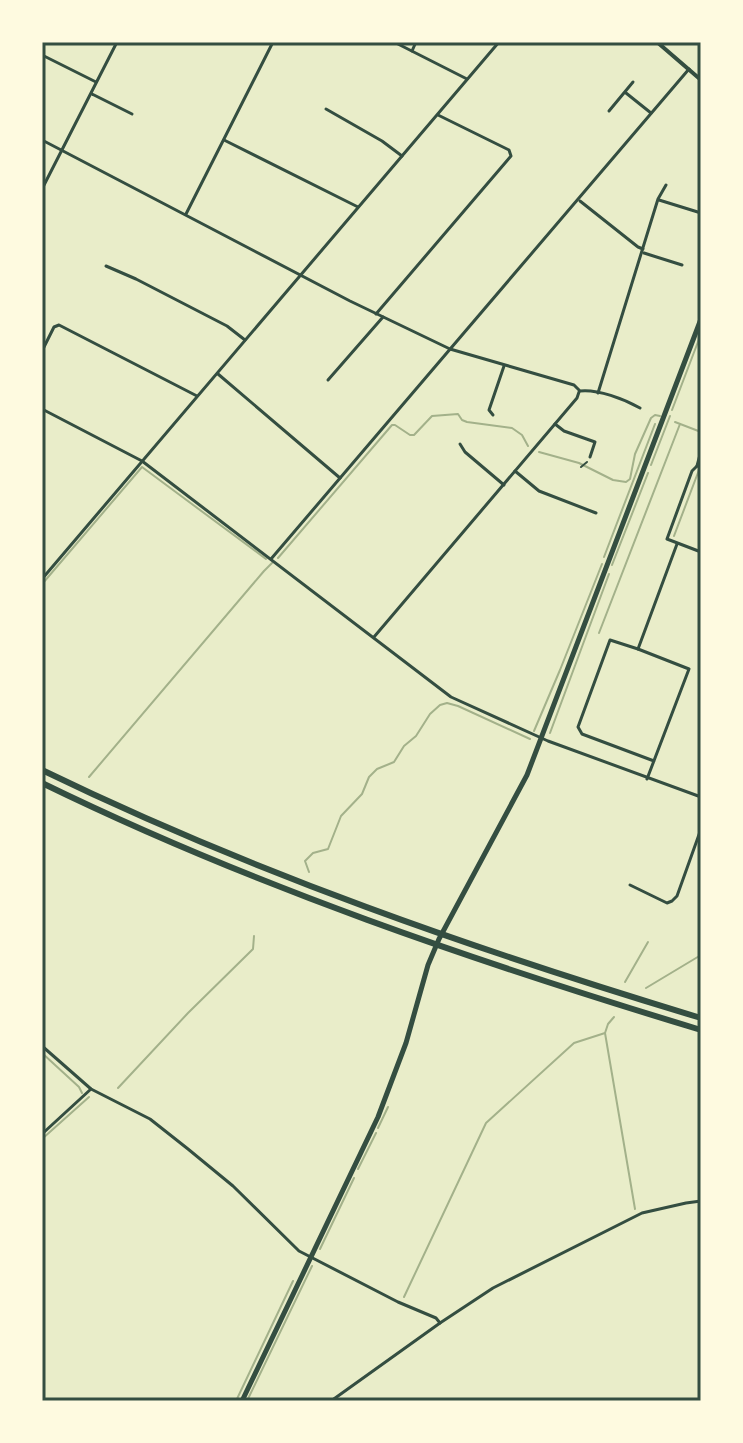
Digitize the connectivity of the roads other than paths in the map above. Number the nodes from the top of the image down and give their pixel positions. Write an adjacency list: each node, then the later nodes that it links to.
1 (117, 42): 12 (street)
2 (273, 42): 22 (street)
3 (394, 42): 7 (street)
4 (416, 42): 7 (street)
5 (499, 42): 10 (street)
6 (657, 42): 9 (street)
7 (412, 51): 10 (street)
8 (42, 55): 12 (street)
9 (689, 69): 11 (street); 18 (street)
10 (467, 79): 20 (street)
11 (701, 80)
12 (96, 82): 15 (street)
13 (633, 82): 14 (street)
14 (625, 92): 17 (street); 18 (street)
15 (91, 93): 19 (street); 23 (street)
16 (326, 109): 24 (street)
17 (609, 111)
18 (651, 113): 28 (street)
19 (132, 114)
20 (437, 114): 24 (street); 36 (street)
21 (42, 140): 23 (street)
22 (224, 140): 29 (street); 31 (street)
23 (62, 150): 26 (street); 31 (street)
24 (402, 156): 29 (street)
25 (666, 185): 27 (street)
26 (42, 189)
27 (658, 199): 30 (street); 32 (street)
28 (578, 200): 32 (street); 40 (street)
29 (358, 207): 35 (street)
30 (701, 213)
31 (186, 214): 35 (street)
32 (643, 250): 33 (street); 46 (street)
33 (682, 265)
34 (106, 266): 39 (street)
35 (302, 274): 36 (street); 39 (street)
36 (376, 314): 37 (street)
37 (383, 317): 40 (street); 44 (street)
38 (701, 319): 67 (main road)
39 (245, 340): 43 (street)
40 (450, 349): 42 (street); 58 (street)
41 (42, 351): 47 (street)
42 (504, 366): 45 (street); 50 (street)
43 (217, 373): 47 (street); 58 (street)
44 (328, 380)
45 (580, 391): 46 (street); 51 (street)
46 (598, 393): 48 (street)
47 (197, 396): 55 (street)
48 (640, 408)
49 (42, 409): 55 (street)
50 (493, 415)
51 (555, 424): 54 (street); 57 (street)
52 (460, 444): 59 (street)
53 (701, 451): 56 (street)
54 (590, 457)
55 (142, 461): 63 (street); 64 (street)
56 (699, 466): 61 (street)
57 (515, 471): 59 (street); 60 (street)
58 (340, 478): 63 (street)
59 (504, 485): 65 (street)
60 (596, 513)
61 (677, 543): 62 (street); 66 (street)
62 (701, 552)
63 (271, 559): 65 (street)
64 (42, 579)
65 (374, 637): 67 (street)
66 (638, 649): 68 (street); 68 (street)
67 (541, 739): 70 (street); 81 (main road)
68 (654, 761): 70 (street)
69 (42, 770): 75 (highway)
70 (647, 779): 72 (street)
71 (42, 783): 76 (highway)
72 (701, 797)
73 (701, 829): 74 (street)
74 (630, 885)
75 (701, 1018)
76 (701, 1030)
77 (42, 1046): 78 (street)
78 (91, 1089): 79 (street); 81 (street)
79 (42, 1134)
80 (701, 1201): 82 (street)
81 (311, 1257): 82 (street); 83 (main road)
82 (440, 1323): 84 (street)
83 (242, 1401)
84 (331, 1401)

